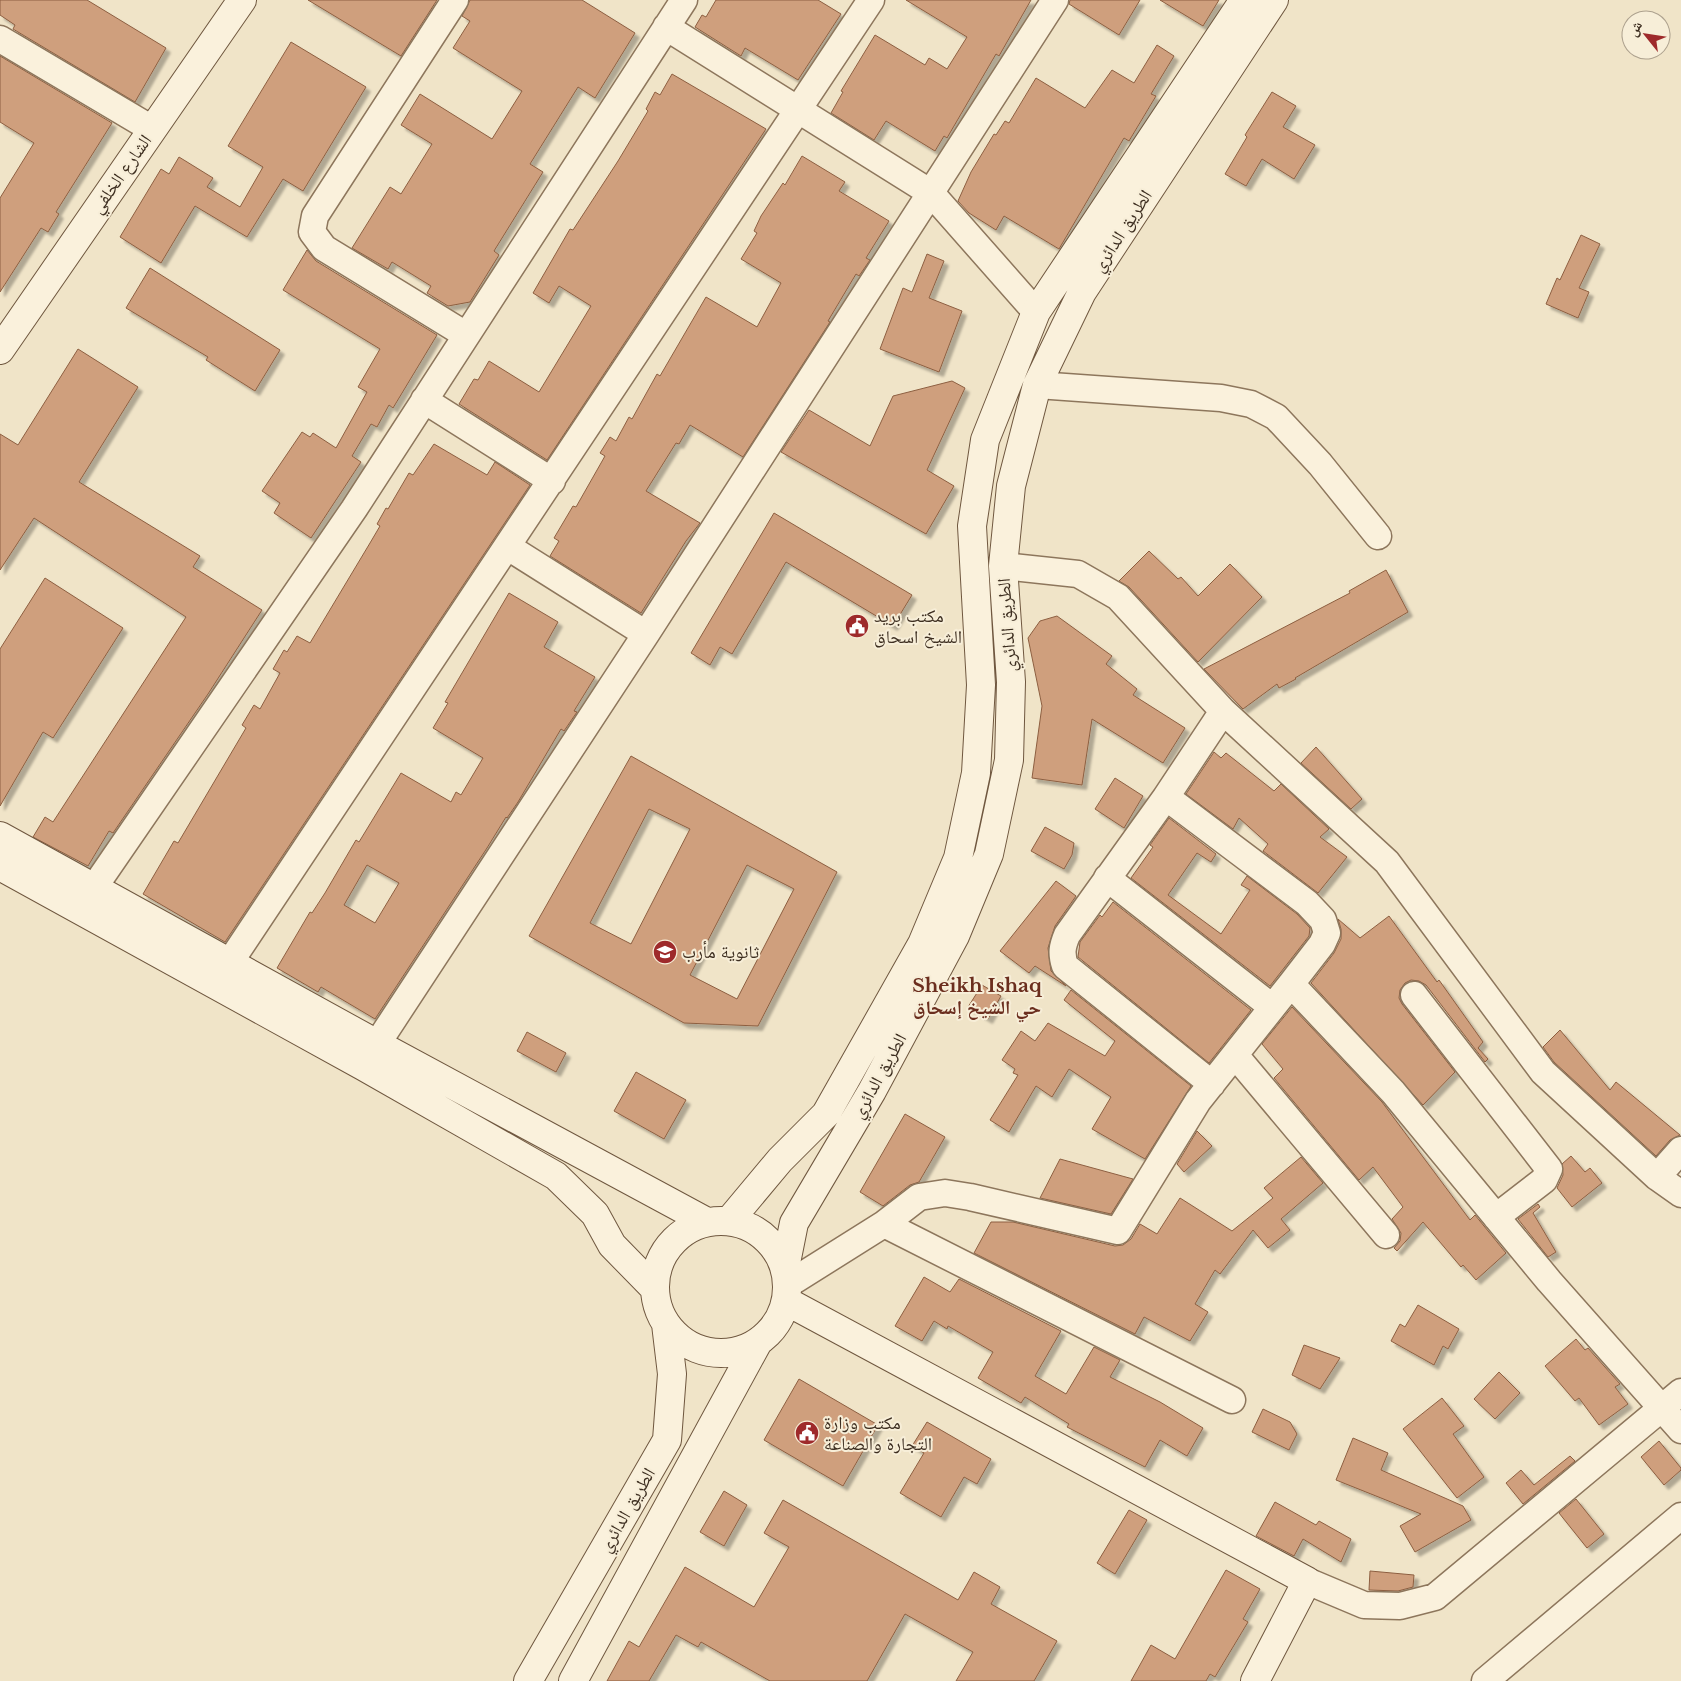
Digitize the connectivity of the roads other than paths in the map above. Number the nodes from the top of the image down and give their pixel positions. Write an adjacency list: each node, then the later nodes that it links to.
1 (242, 0): 10 (main road, الشارع الخلفي)
2 (455, 0): 13 (street)
3 (871, 0): 9 (street)
4 (1055, 0): 11 (street)
5 (1244, 0): 12 (main road, الطريق الدائري)
6 (1274, 0): 15 (main road, الطريق الدائري)
7 (671, 10): 9 (street); 13 (street)
8 (0, 39): 10 (street)
9 (798, 110): 11 (street); 17 (street)
10 (152, 129): 14 (main road, الشارع الخلفي)
11 (931, 193): 12 (street); 21 (street)
12 (1036, 312): 39 (main road, الطريق الدائري)
13 (466, 335): 16 (street)
14 (0, 350)
15 (1037, 385): 18 (street); 20 (main road, الطريق الدائري)
16 (424, 400): 17 (street); 27 (street)
17 (552, 481): 19 (street)
18 (1378, 536)
19 (508, 547): 21 (street); 28 (street)
20 (1003, 566): 22 (street); 42 (main road, الطريق الدائري)
21 (646, 634): 33 (street)
22 (1223, 711): 23 (street); 36 (street)
23 (1166, 797): 26 (street); 29 (street)
24 (0, 836): 27 (main road)
25 (0, 866): 27 (main road)
26 (1107, 878): 31 (street); 34 (street)
27 (88, 900): 28 (main road); 33 (main road)
28 (230, 962): 33 (main road)
29 (1291, 984): 31 (street); 38 (street)
30 (1414, 995): 38 (street)
31 (1272, 1007): 32 (street)
32 (1235, 1054): 34 (street); 41 (street)
33 (370, 1055): 39 (main road); 43 (main road)
34 (1212, 1084): 40 (street)
35 (1681, 1150): 36 (street)
36 (1657, 1177): 37 (street)
37 (1681, 1194)
38 (1496, 1217): 47 (street)
39 (718, 1222): 42 (main road); 43 (main road)
40 (884, 1224): 42 (street); 46 (street)
41 (1386, 1235)
42 (786, 1285): 45 (main road); 50 (main road)
43 (655, 1289): 44 (main road)
44 (666, 1324): 45 (main road); 51 (main road, الطريق الدائري)
45 (758, 1342): 52 (main road, الطريق الدائري)
46 (1232, 1400)
47 (1672, 1400): 48 (street); 50 (street)
48 (1681, 1430)
49 (1681, 1516): 54 (street)
50 (1307, 1581): 53 (main road)
51 (528, 1681)
52 (573, 1681)
53 (1255, 1681)
54 (1485, 1681)

